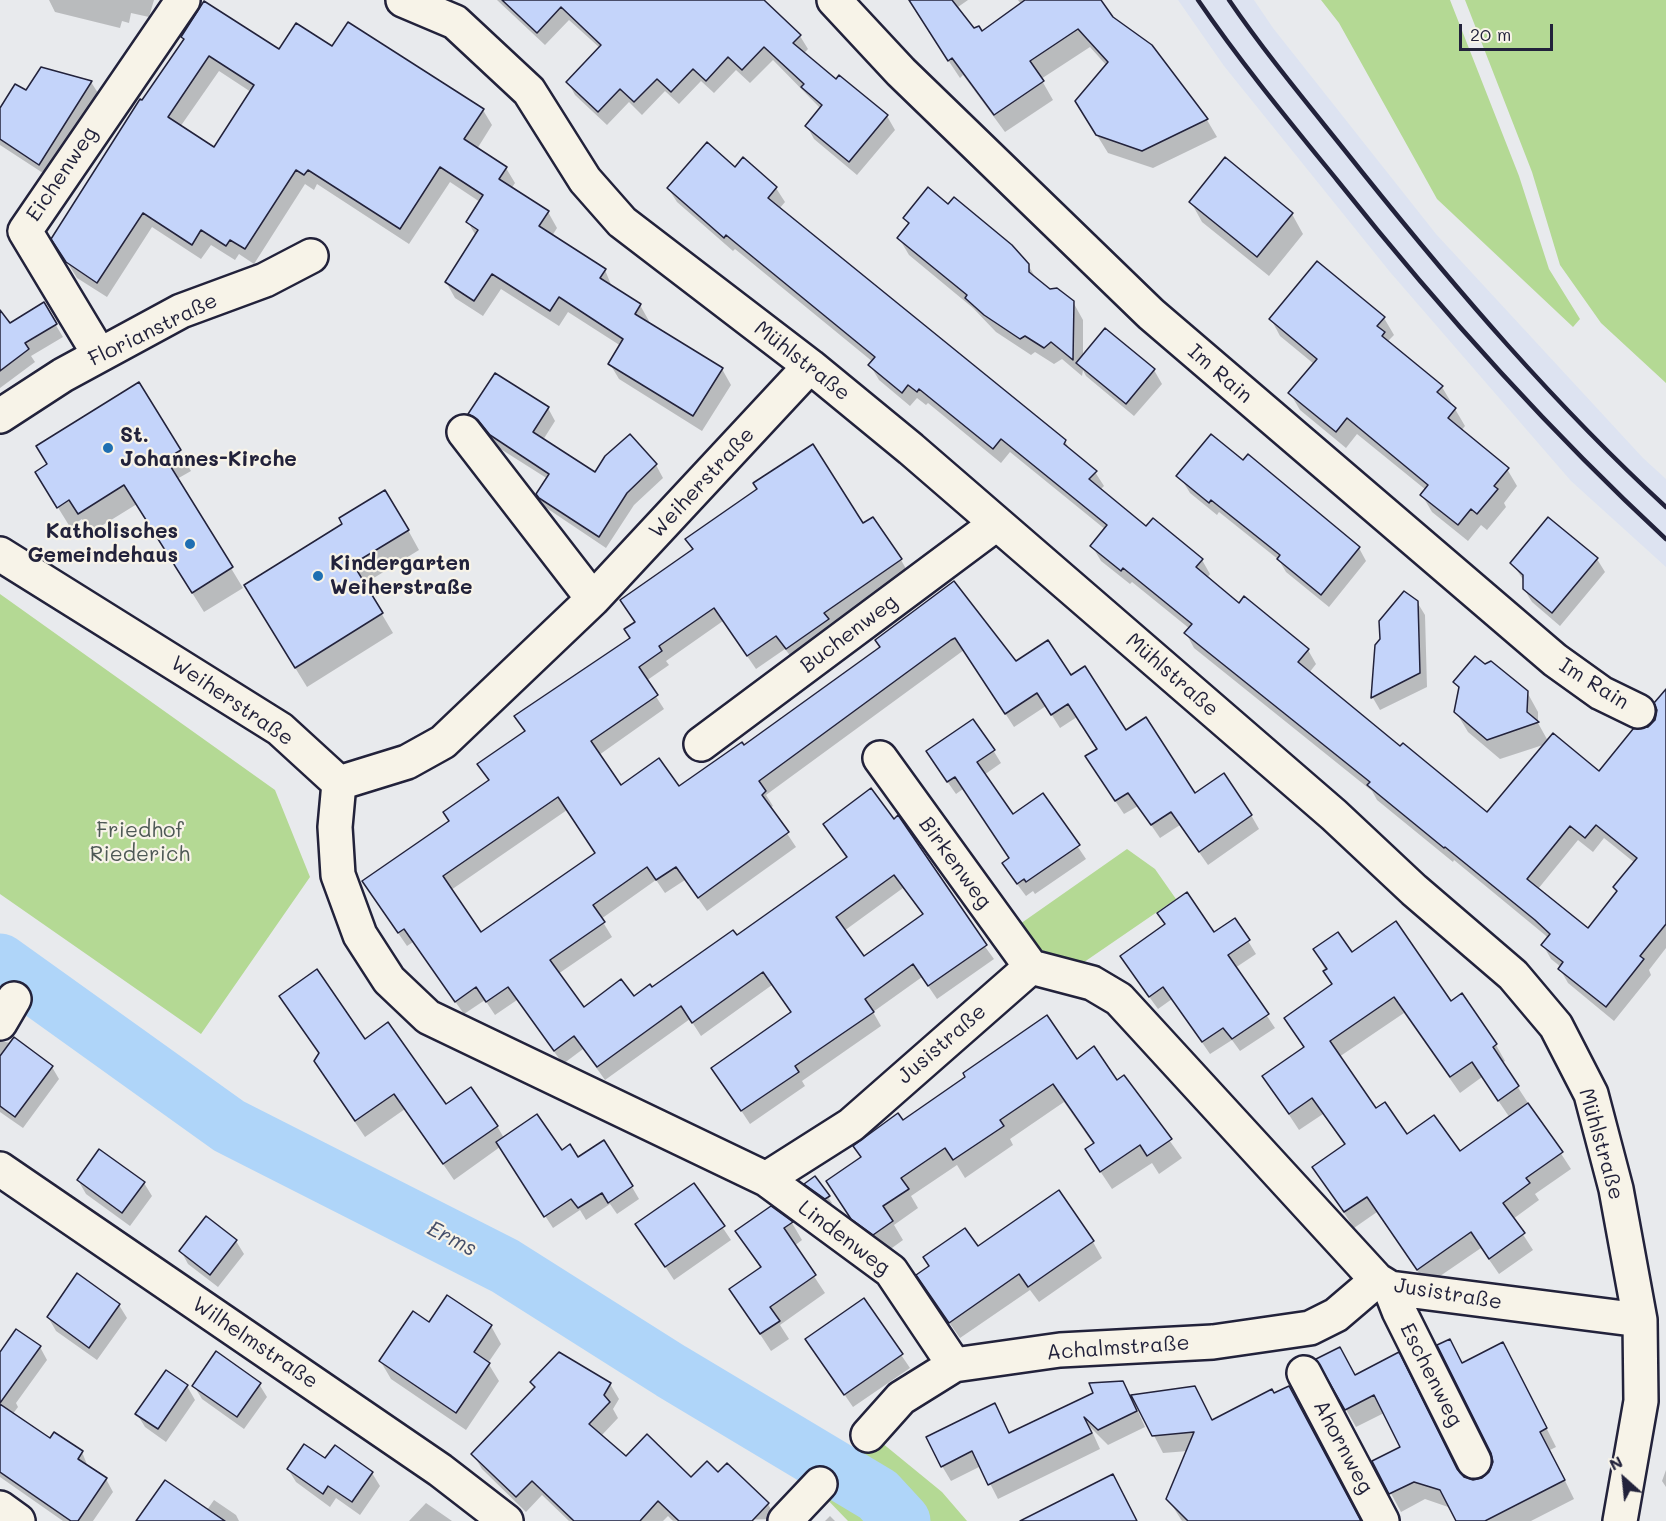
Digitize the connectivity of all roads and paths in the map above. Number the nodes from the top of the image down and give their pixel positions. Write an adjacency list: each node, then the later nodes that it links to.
1 (183, 0): 5 (street, Eichenweg)
2 (403, 0): 6 (street, Mühlstraße)
3 (834, 0): 12 (street, Im Rain)
4 (311, 256): 5 (street, Florianstraße)
5 (99, 354): 7 (street, Florianstraße)
6 (810, 366): 9 (street, Mühlstraße); 11 (street, Weiherstraße)
7 (0, 416)
8 (464, 432): 11 (street)
9 (996, 524): 13 (street, Buchenweg); 20 (street, Mühlstraße)
10 (0, 554): 15 (street, Weiherstraße)
11 (593, 599): 15 (street, Weiherstraße)
12 (1638, 711)
13 (701, 744)
14 (879, 758): 16 (street, Birkenweg)
15 (339, 783): 18 (street)
16 (1031, 968): 18 (street, Jusistraße); 19 (street, Jusistraße)
17 (0, 1169): 28 (street, Wilhelmstraße)
18 (766, 1179): 21 (street, Lindenweg)
19 (1384, 1284): 20 (street, Jusistraße); 21 (street, Achalmstraße); 24 (street, Eschenweg)
20 (1640, 1320): 31 (street, Mühlstraße)
21 (954, 1365): 23 (street, Achalmstraße)
22 (1304, 1373): 30 (street, Ahornweg)
23 (868, 1435)
24 (1474, 1461)
25 (820, 1484): 29 (street)
26 (0, 1508): 27 (street)
27 (18, 1521)
28 (506, 1521)
29 (785, 1521)
30 (1382, 1521)
31 (1620, 1521)

